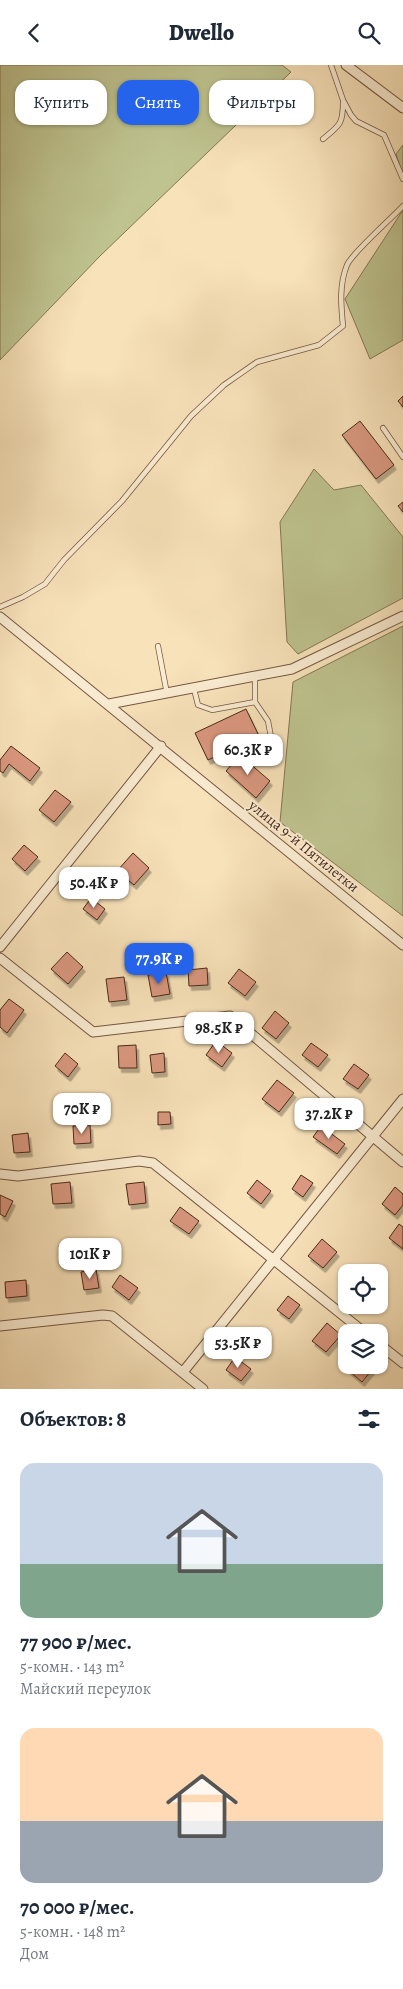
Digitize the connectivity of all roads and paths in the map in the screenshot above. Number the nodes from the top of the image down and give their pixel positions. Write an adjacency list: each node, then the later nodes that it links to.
1 (330, 65): 3 (lane)
2 (346, 65): 4 (street)
3 (343, 100): 5 (lane); 6 (lane)
4 (403, 108)
5 (324, 139)
6 (403, 179)
7 (403, 206): 10 (lane)
8 (383, 428): 9 (lane)
9 (403, 457)
10 (0, 607)
11 (403, 616): 14 (street)
12 (0, 617): 18 (street, улица 9-й Пятилетки)
13 (158, 646): 16 (lane)
14 (255, 677): 15 (street); 17 (lane)
15 (194, 689): 16 (street); 17 (lane)
16 (167, 694): 18 (street)
17 (255, 702): 20 (lane)
18 (109, 704): 19 (street, улица 9-й Пятилетки)
19 (161, 747): 21 (street, улица 9-й Пятилетки); 22 (street)
20 (252, 761)
21 (403, 945)
22 (0, 947)
23 (0, 958): 25 (street)
24 (403, 1099): 25 (street)
25 (372, 1137): 26 (street); 28 (street)
26 (403, 1161)
27 (0, 1174): 28 (street)
28 (274, 1259): 29 (street); 33 (street)
29 (354, 1324)
30 (0, 1326): 33 (street)
31 (388, 1351): 32 (street)
32 (403, 1363)
33 (183, 1373): 34 (street)
34 (203, 1389)

